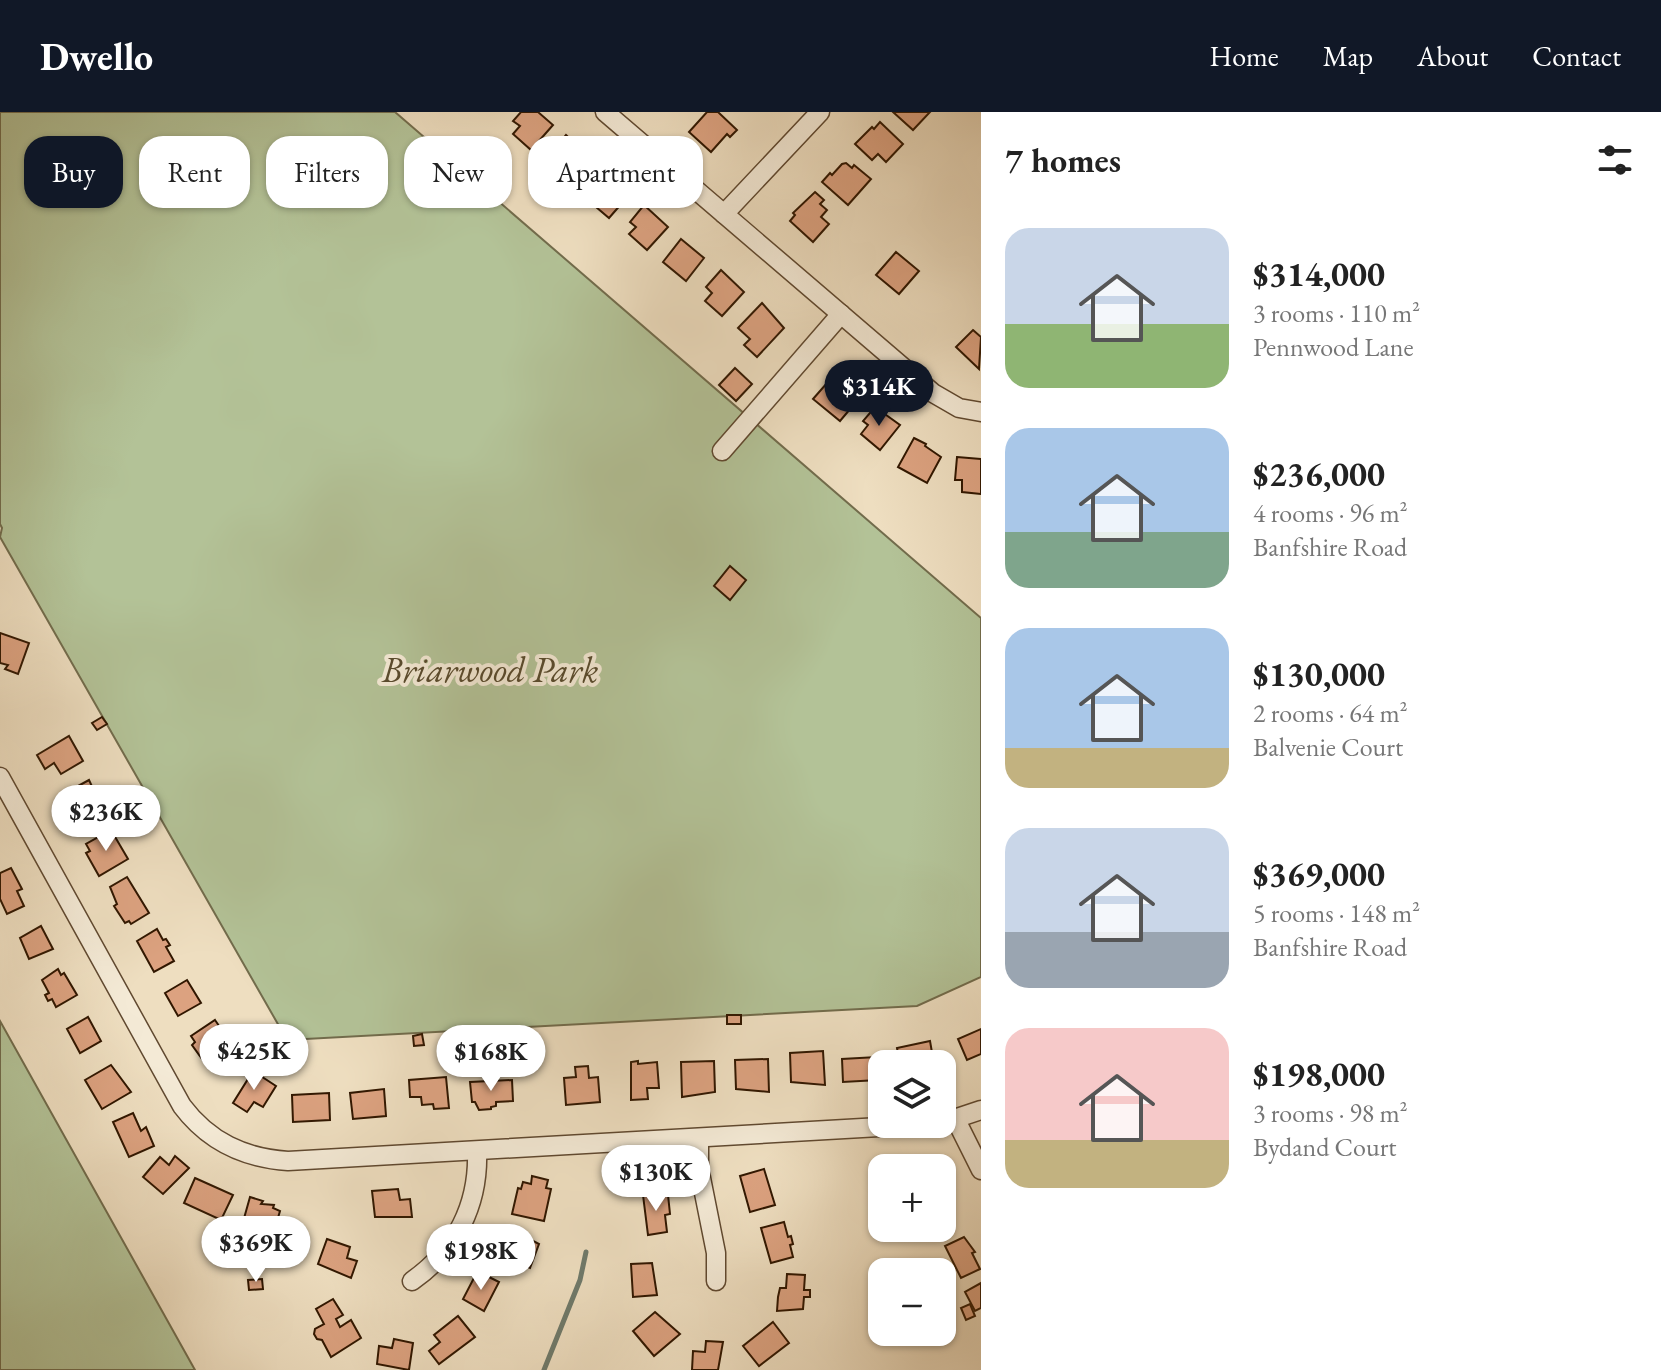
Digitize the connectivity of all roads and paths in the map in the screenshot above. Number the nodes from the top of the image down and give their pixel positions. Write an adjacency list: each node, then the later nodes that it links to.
1 (605, 112): 3 (street)
2 (820, 112): 3 (street)
3 (724, 214): 4 (street)
4 (841, 314): 5 (street); 6 (street)
5 (981, 412)
6 (722, 451)
7 (0, 777): 13 (street)
8 (981, 1110): 9 (street)
9 (956, 1119)
10 (868, 1128): 12 (street)
11 (956, 1132): 14 (street)
12 (699, 1138): 13 (street); 16 (street)
13 (477, 1151): 15 (street)
14 (981, 1170)
15 (412, 1281)
16 (716, 1281)

